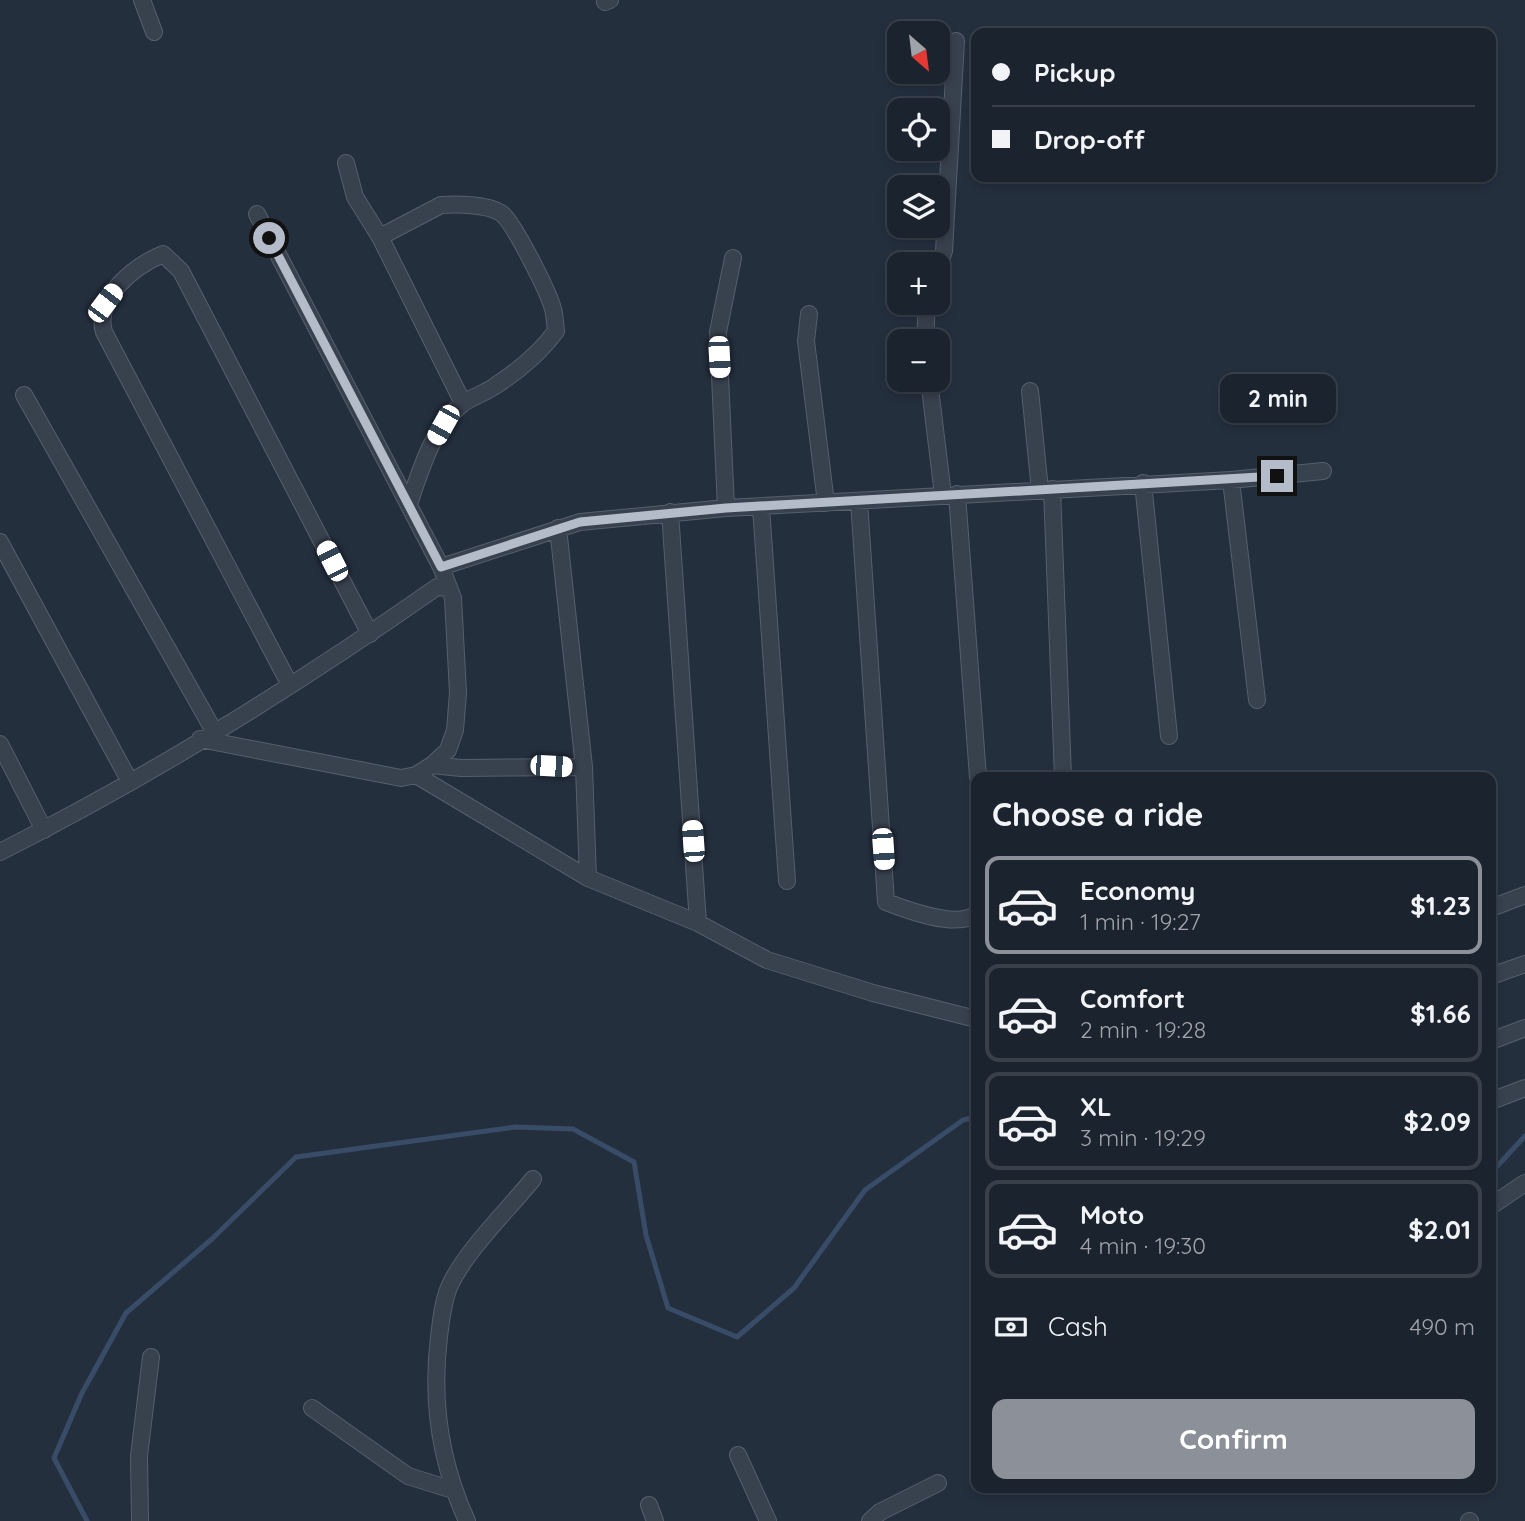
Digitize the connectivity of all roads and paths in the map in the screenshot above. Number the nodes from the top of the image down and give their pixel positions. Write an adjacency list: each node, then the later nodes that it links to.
1 (142, 0): 2 (street)
2 (155, 33)
3 (956, 41): 7 (street)
4 (346, 163): 6 (street)
5 (257, 214): 21 (street)
6 (380, 237): 13 (street); 13 (street)
7 (944, 252)
8 (733, 258): 22 (street)
9 (809, 314): 20 (street)
10 (1030, 391): 17 (street)
11 (931, 392): 18 (street)
12 (24, 395): 32 (street)
13 (463, 403): 21 (street)
14 (1323, 471): 15 (street)
15 (1231, 480): 16 (street); 31 (street)
16 (1143, 483): 17 (street); 33 (street)
17 (1046, 489): 18 (street); 38 (street)
18 (950, 494): 19 (street); 37 (street)
19 (859, 501): 20 (street); 47 (street)
20 (826, 503): 23 (street)
21 (409, 504): 27 (street)
22 (726, 508): 23 (street); 24 (street)
23 (761, 508): 44 (street)
24 (670, 512): 25 (street); 48 (street)
25 (558, 528): 27 (street); 36 (street)
26 (0, 542): 40 (street)
27 (441, 567): 28 (street)
28 (449, 588): 29 (street); 35 (street)
29 (370, 634): 30 (street); 30 (street)
30 (290, 685): 32 (street)
31 (1257, 700)
32 (207, 735): 39 (street); 40 (street)
33 (1169, 736)
34 (0, 744): 41 (street)
35 (432, 765): 36 (street); 39 (street)
36 (584, 767): 43 (street)
37 (978, 772)
38 (1063, 772)
39 (416, 775): 43 (street)
40 (129, 780): 41 (street)
41 (44, 830): 42 (street)
42 (0, 852)
43 (588, 878): 48 (street)
44 (787, 881)
45 (1525, 895): 46 (street)
46 (1496, 906)
47 (971, 916)
48 (698, 923): 51 (street)
49 (1525, 964): 50 (street)
50 (1496, 974)
51 (971, 1017)
52 (1525, 1027): 53 (street)
53 (1496, 1039)
54 (1525, 1088): 55 (street)
55 (1496, 1099)
56 (533, 1179): 63 (street)
57 (1525, 1183): 58 (street)
58 (1496, 1203)
59 (151, 1357): 65 (street)
60 (312, 1408): 63 (street)
61 (738, 1455): 68 (street)
62 (938, 1483): 69 (street)
63 (453, 1490): 66 (street)
64 (649, 1505): 67 (street)
65 (140, 1521)
66 (467, 1521)
67 (655, 1521)
68 (768, 1521)
69 (870, 1521)

